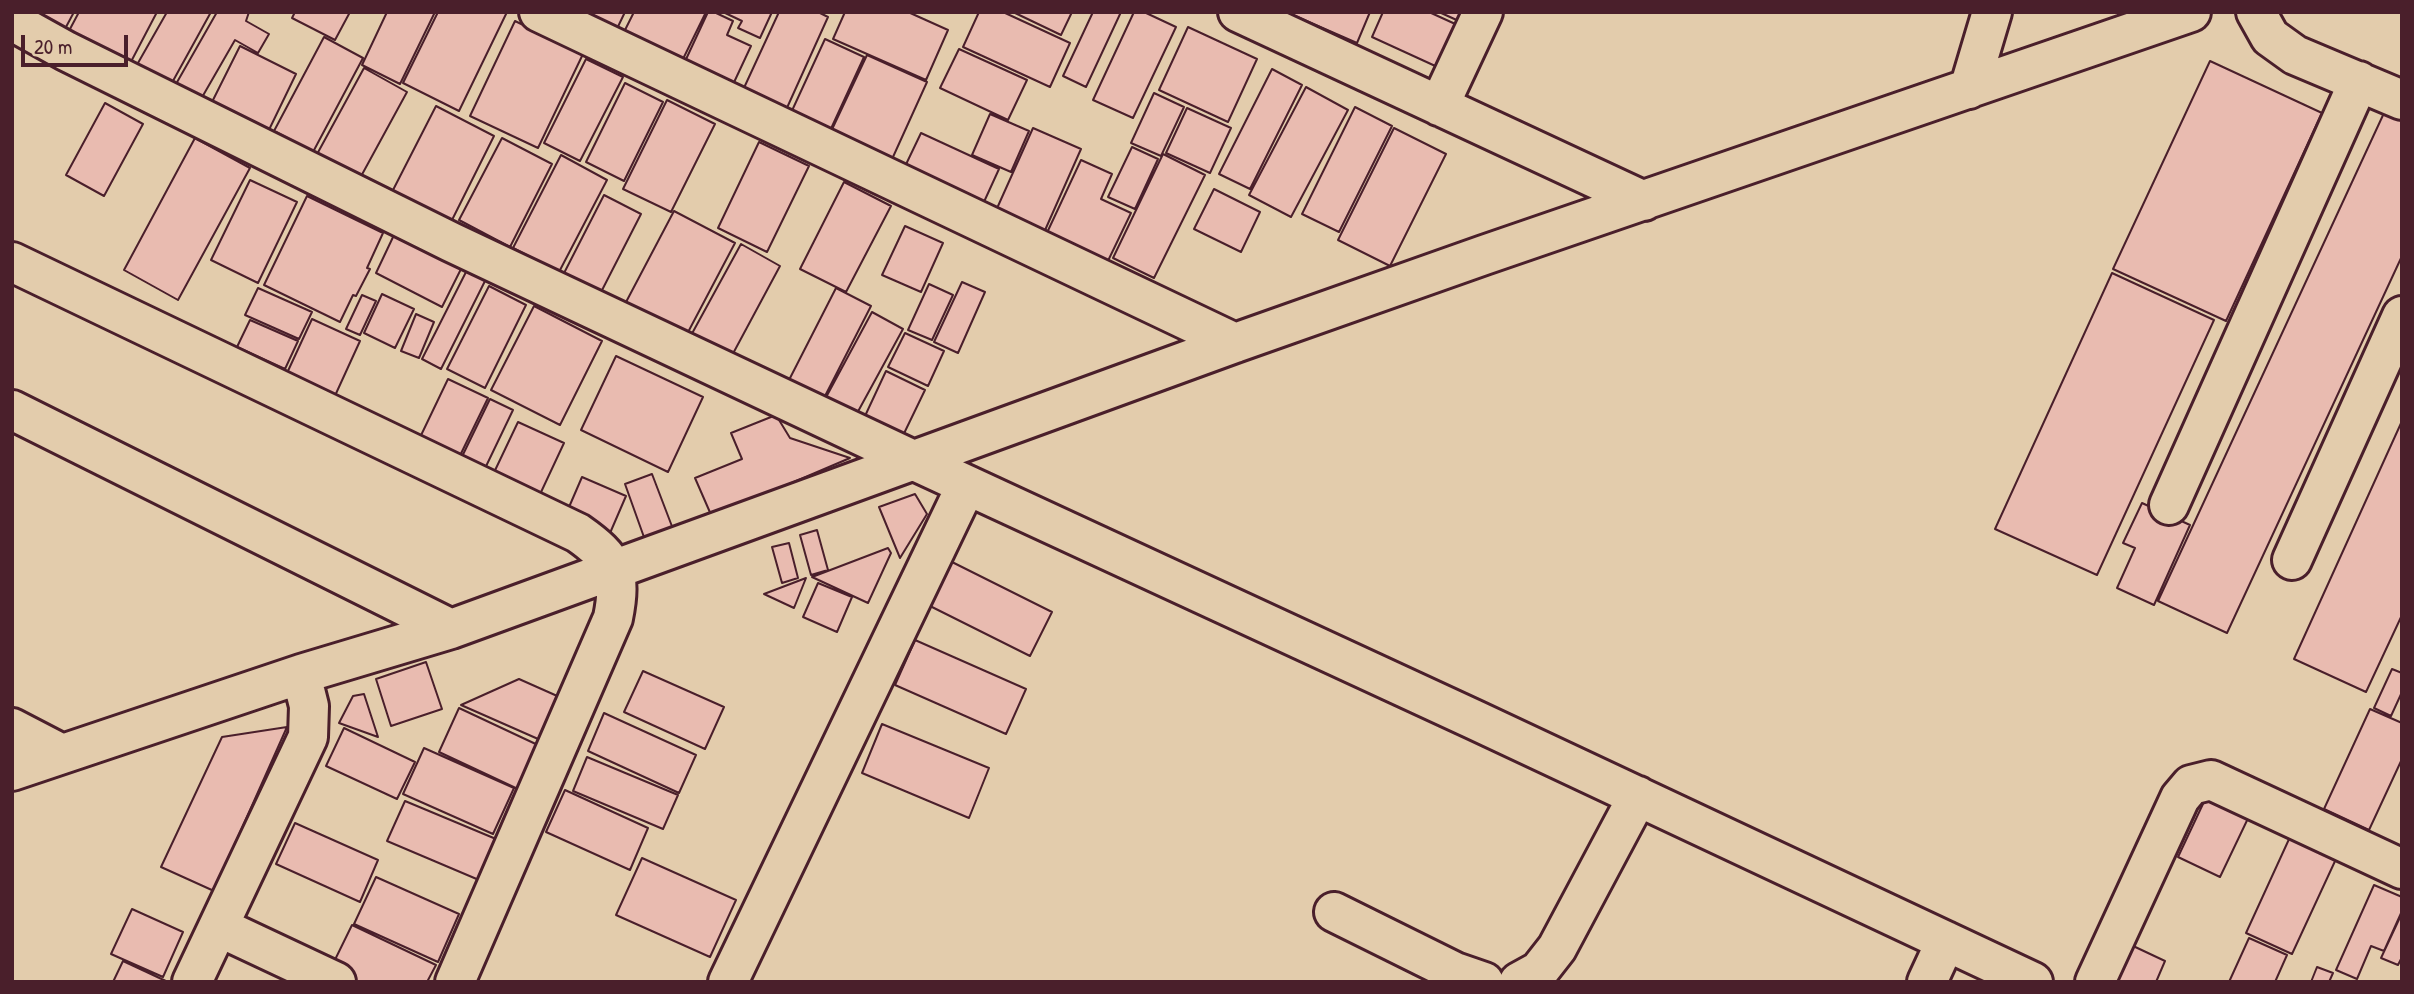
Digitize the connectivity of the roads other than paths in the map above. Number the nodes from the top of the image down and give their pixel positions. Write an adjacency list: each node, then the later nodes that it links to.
1 (540, 12): 15 (street)
2 (1238, 12): 11 (street)
3 (1483, 12): 11 (street)
4 (1992, 12): 9 (street)
5 (2191, 12): 9 (street)
6 (2256, 12): 8 (street)
7 (12, 21): 17 (street)
8 (2358, 82): 10 (street); 19 (street)
9 (1969, 89): 12 (street)
10 (2402, 100)
11 (1439, 106): 12 (street)
12 (1644, 201): 15 (street)
13 (12, 262): 21 (street)
14 (2402, 316): 20 (street)
15 (1235, 343): 17 (street)
16 (12, 410): 22 (street)
17 (915, 461): 18 (street); 21 (street)
18 (966, 486): 27 (street); 35 (street)
19 (2169, 505)
20 (2292, 560)
21 (615, 569): 22 (street); 34 (street)
22 (451, 629): 23 (street)
23 (301, 674): 25 (street); 30 (street)
24 (12, 728): 25 (street)
25 (62, 754): 26 (street)
26 (12, 771)
27 (1637, 796): 31 (street); 37 (street)
28 (2402, 869): 40 (street)
29 (1334, 912): 36 (street)
30 (219, 927): 32 (street); 33 (street)
31 (1946, 941): 38 (street); 39 (street)
32 (192, 982)
33 (336, 982)
34 (455, 982)
35 (728, 982)
36 (1484, 982)
37 (1519, 982)
38 (1927, 982)
39 (2033, 982)
40 (2095, 982)

